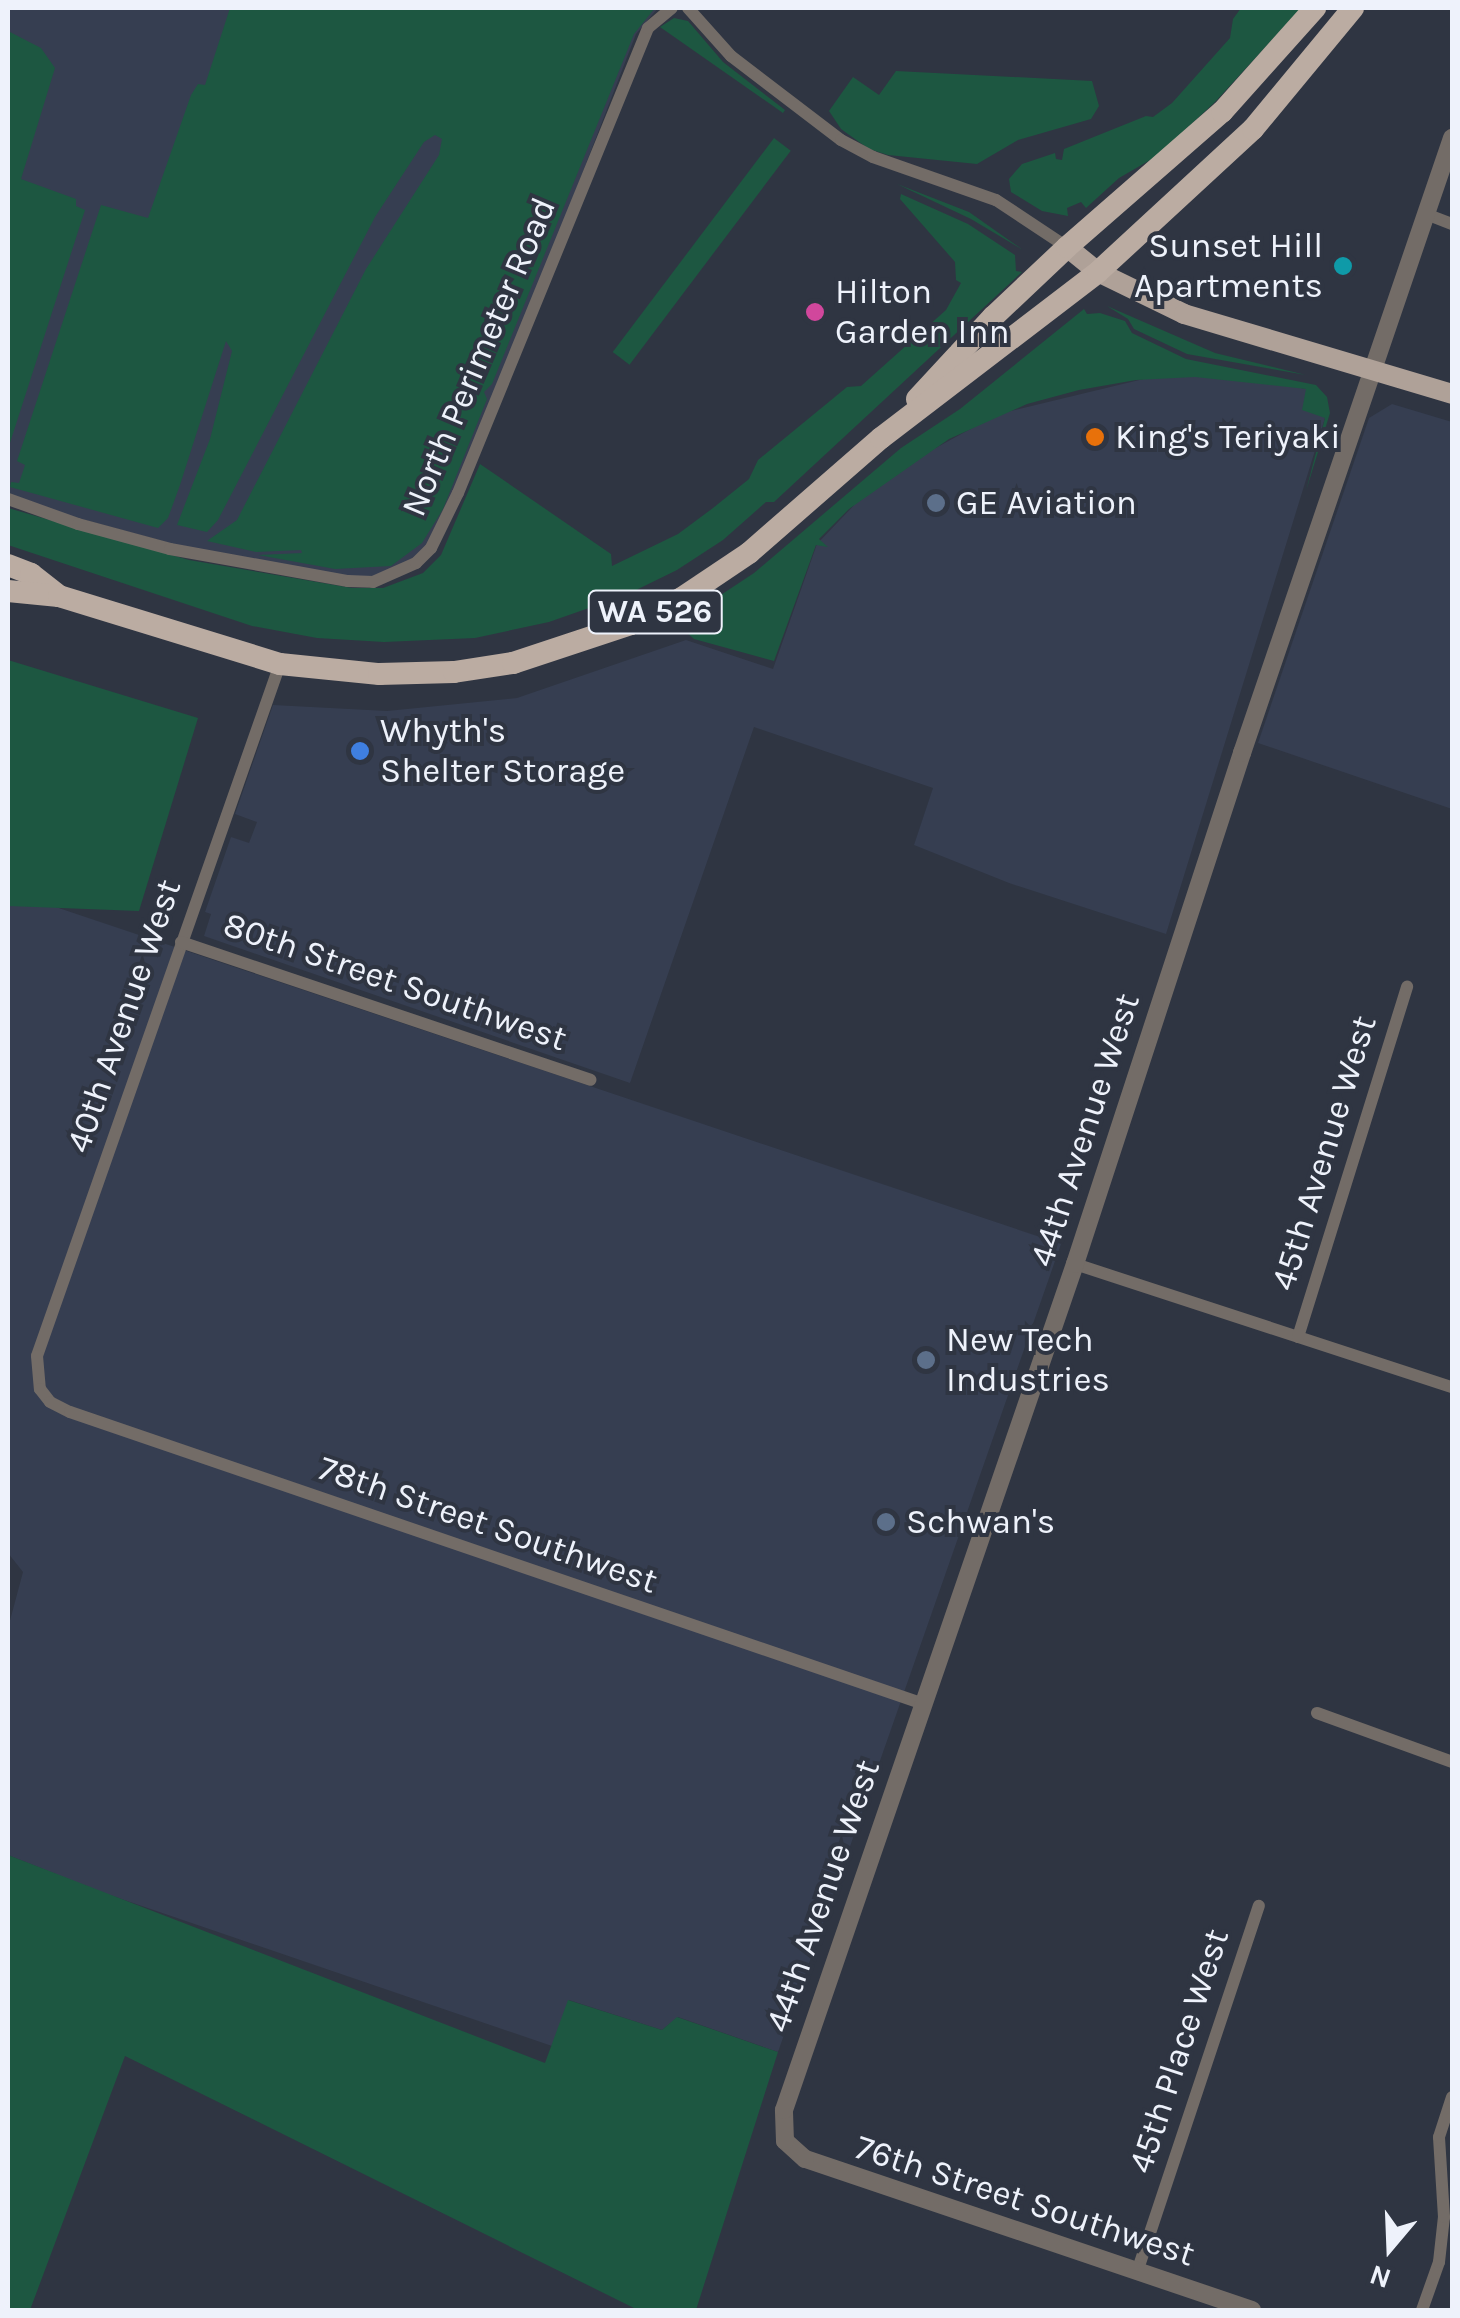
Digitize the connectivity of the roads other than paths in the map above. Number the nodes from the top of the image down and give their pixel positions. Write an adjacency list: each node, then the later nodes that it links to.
1 (672, 8): 13 (street, North Perimeter Road)
2 (688, 8): 8 (street)
3 (1315, 8): 8 (highway)
4 (1352, 8): 9 (highway)
5 (1452, 138): 6 (street, 44th Avenue West)
6 (1426, 214): 7 (street); 10 (street, 44th Avenue West)
7 (1452, 224)
8 (1067, 247): 9 (main road); 12 (highway, WA 526)
9 (1098, 272): 10 (main road); 12 (highway, WA 526)
10 (1372, 368): 11 (main road); 21 (street, 44th Avenue West)
11 (1452, 394)
12 (881, 438): 17 (highway, WA 526)
13 (8, 499)
14 (8, 565): 16 (highway, WA 526)
15 (8, 591): 16 (highway, WA 526)
16 (58, 596): 17 (highway, WA 526)
17 (280, 664): 18 (street, 40th Avenue West)
18 (181, 942): 20 (street, 80th Street Southwest); 24 (street, 40th Avenue West)
19 (1407, 987): 22 (street, 45th Avenue West)
20 (590, 1080)
21 (1075, 1264): 22 (street); 25 (street, 44th Avenue West)
22 (1298, 1337): 23 (street)
23 (1452, 1388)
24 (40, 1389): 25 (street, 78th Street Southwest)
25 (924, 1704): 30 (street, 44th Avenue West)
26 (1317, 1714): 27 (street)
27 (1452, 1762)
28 (1259, 1906): 31 (street, 45th Place West)
29 (1452, 2097): 34 (street)
30 (786, 2141): 31 (street, 76th Street Southwest)
31 (1136, 2272): 32 (street, 76th Street Southwest)
32 (1212, 2304): 33 (street, 76th Street Southwest)
33 (1252, 2310)
34 (1422, 2310)

